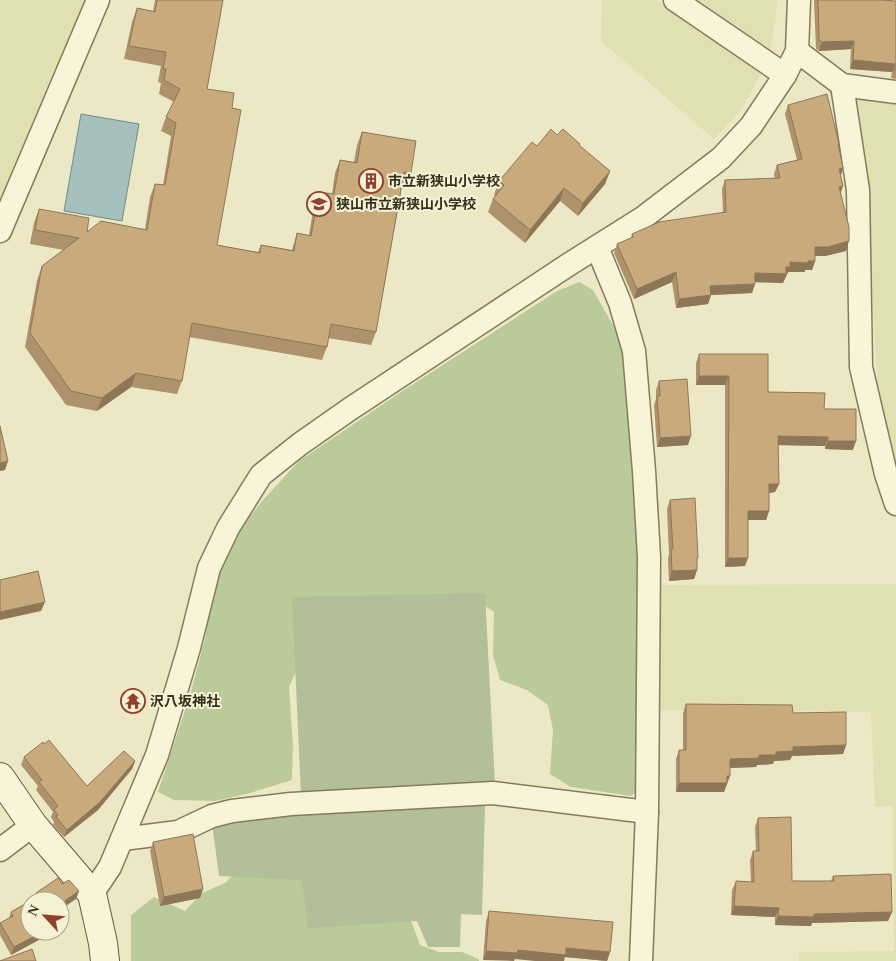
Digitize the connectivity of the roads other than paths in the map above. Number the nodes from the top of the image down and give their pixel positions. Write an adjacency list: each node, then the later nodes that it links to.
1 (98, 0): 8 (street)
2 (675, 0): 5 (street)
3 (799, 0): 4 (street)
4 (796, 50): 5 (street); 6 (street)
5 (785, 74): 9 (street)
6 (842, 85): 7 (street); 10 (street)
7 (896, 92)
8 (0, 231)
9 (596, 247): 12 (street); 14 (street)
10 (896, 504)
11 (0, 777): 13 (street)
12 (647, 812): 14 (street); 18 (street)
13 (33, 825): 15 (street); 16 (street)
14 (123, 839): 16 (street)
15 (0, 850)
16 (92, 894): 17 (street)
17 (105, 961)
18 (641, 961)

